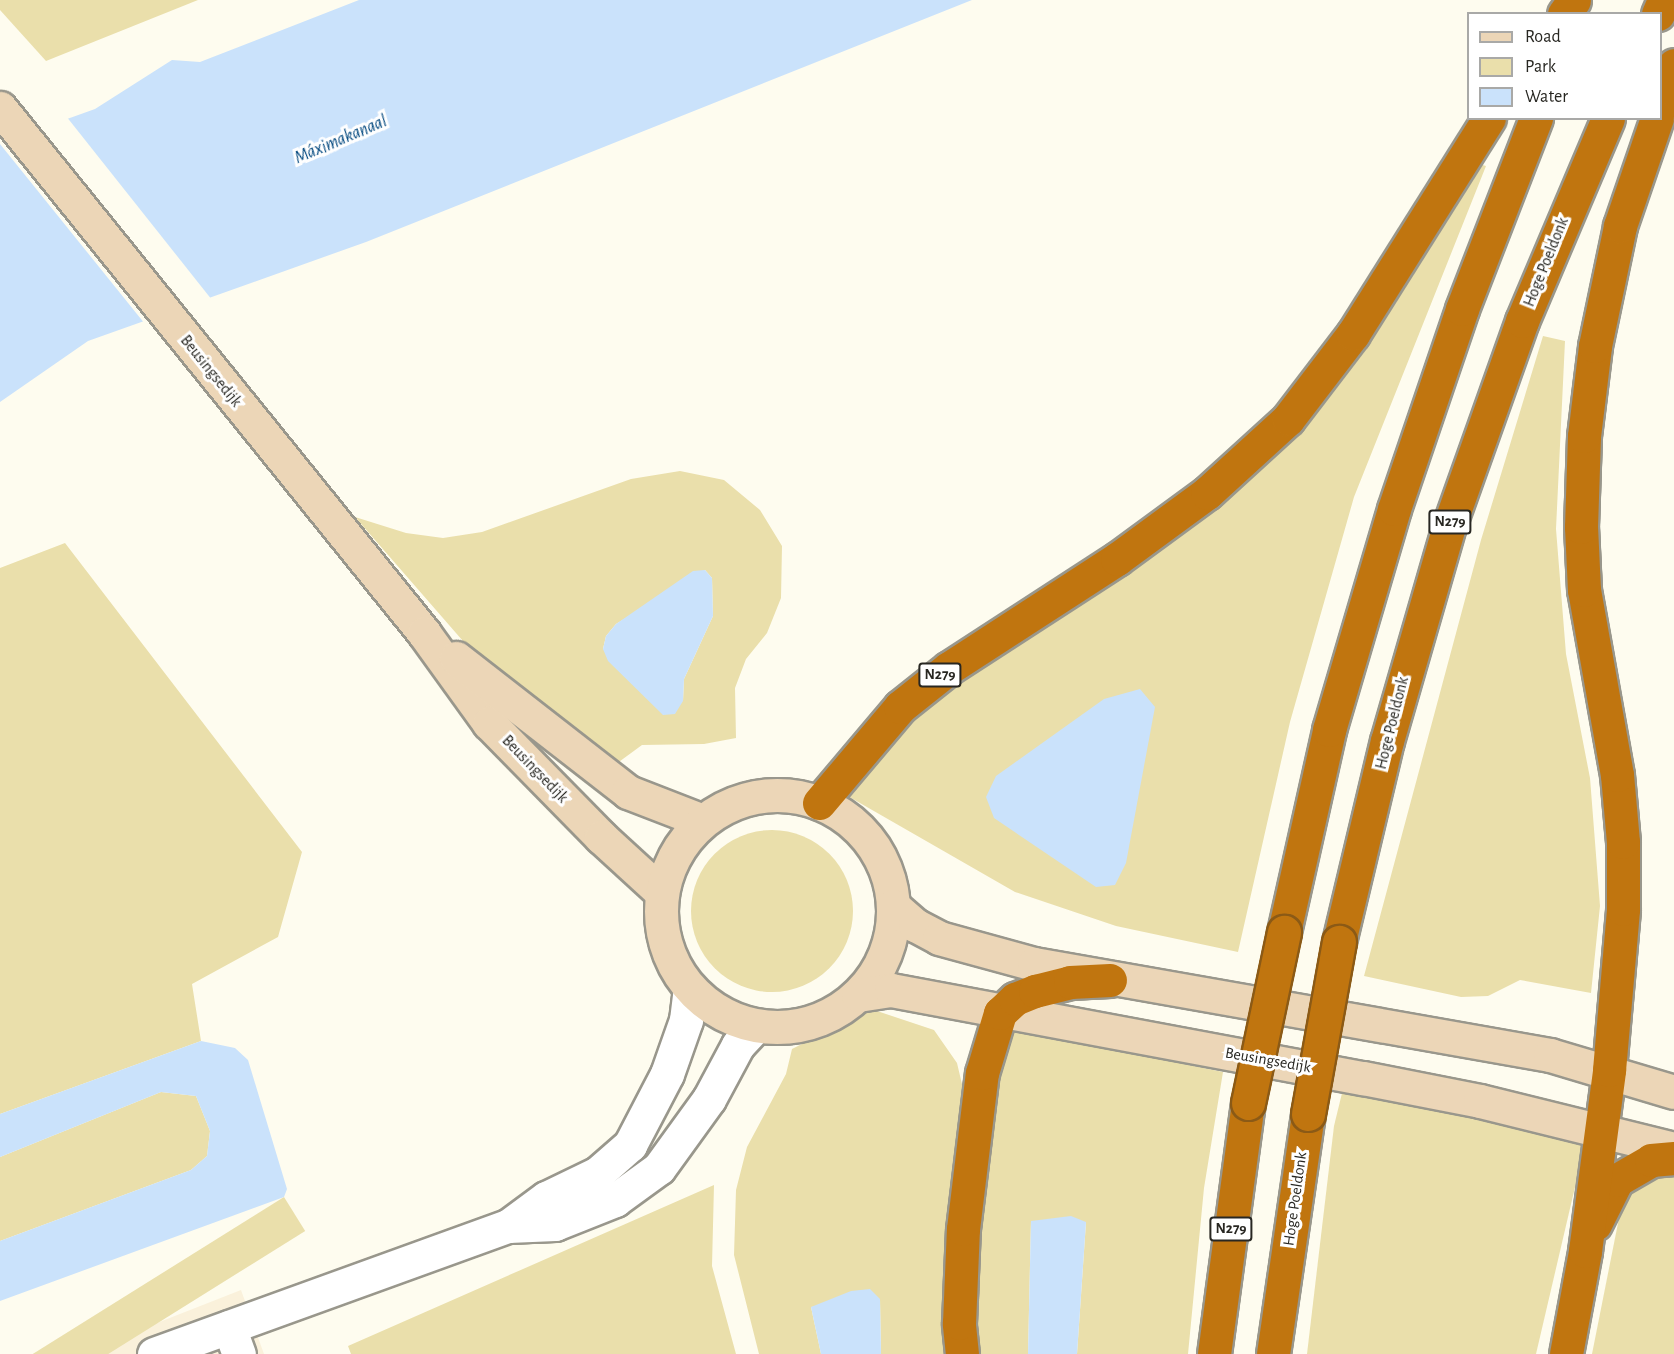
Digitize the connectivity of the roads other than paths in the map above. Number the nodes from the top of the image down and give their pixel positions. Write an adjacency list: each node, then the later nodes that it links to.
1 (1674, 65): 2 (highway)
2 (1662, 101)
3 (0, 108): 8 (street, Beusingsedijk)
4 (1488, 120): 9 (highway, N279)
5 (1535, 120): 28 (highway, N279, bridge)
6 (1607, 120): 29 (highway, Hoge Poeldonk / N279, bridge)
7 (1656, 120): 18 (highway)
8 (424, 633): 10 (street, Beusingsedijk); 11 (street, Beusingsedijk)
9 (819, 803): 10 (street); 12 (street)
10 (703, 821): 11 (street)
11 (662, 892): 14 (street)
12 (893, 906): 13 (street); 15 (street)
13 (1110, 980): 16 (highway); 18 (street)
14 (690, 989): 17 (street); 23 (street)
15 (858, 995): 16 (street, Beusingsedijk); 17 (street)
16 (1000, 1013): 20 (street, Beusingsedijk); 27 (highway)
17 (756, 1026): 23 (street)
18 (1609, 1070): 19 (street); 20 (highway)
19 (1674, 1092)
20 (1600, 1128): 21 (street, Beusingsedijk); 24 (highway)
21 (1674, 1149)
22 (1674, 1158): 24 (highway)
23 (508, 1226): 25 (street)
24 (1585, 1251): 30 (highway)
25 (234, 1341): 26 (street)
26 (154, 1354)
27 (962, 1354)
28 (1214, 1354)
29 (1273, 1354)
30 (1566, 1354)

